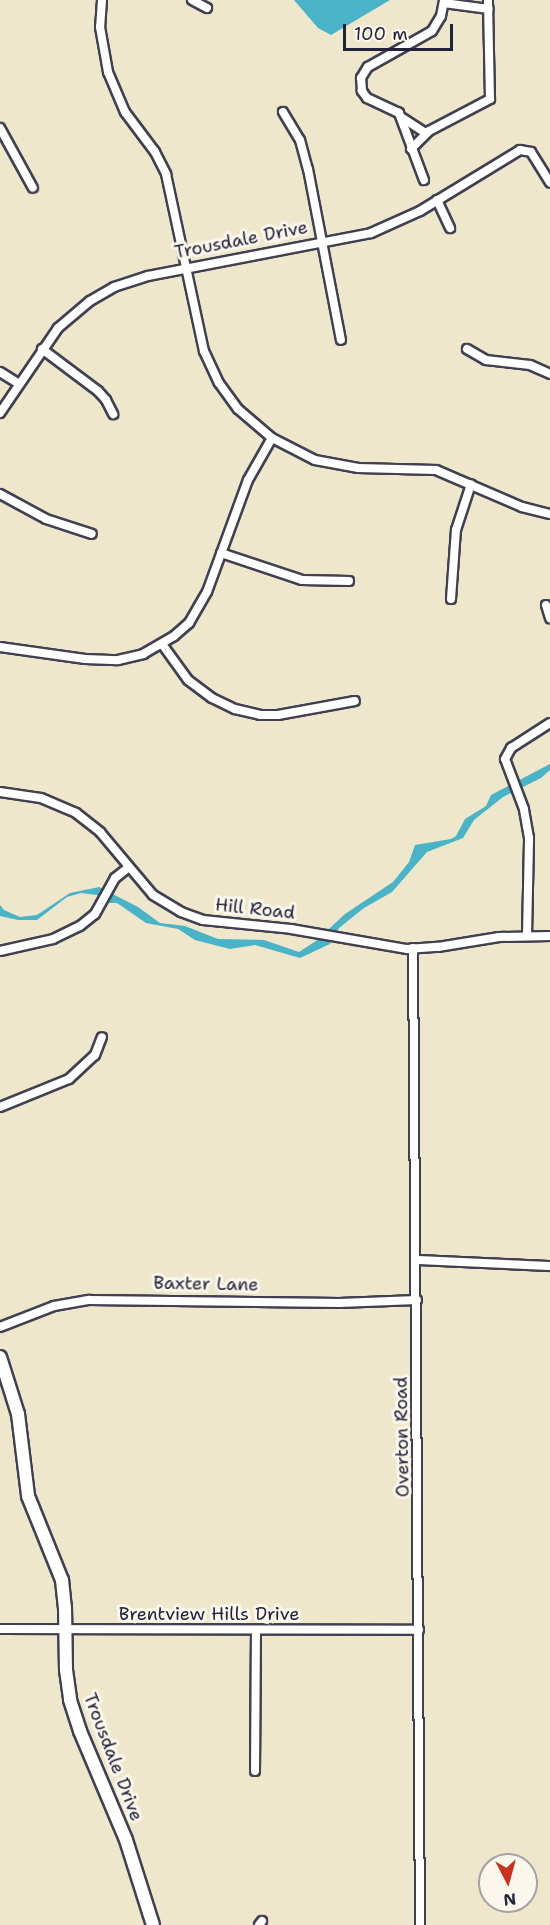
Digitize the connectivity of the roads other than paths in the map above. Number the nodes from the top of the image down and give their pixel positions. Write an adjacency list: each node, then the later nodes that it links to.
1 (102, 0): 17 (street)
2 (192, 0): 5 (street)
3 (444, 2): 4 (street); 7 (street)
4 (489, 4): 9 (street)
5 (207, 8)
6 (283, 112): 16 (street)
7 (400, 117): 9 (street); 10 (street)
8 (0, 128): 13 (street)
9 (426, 133): 10 (street)
10 (411, 149): 11 (street)
11 (424, 180)
12 (550, 183): 14 (street, Trousdale Drive)
13 (33, 188)
14 (437, 200): 15 (street); 16 (street, Trousdale Drive)
15 (450, 228)
16 (324, 243): 17 (street, Trousdale Drive); 18 (street)
17 (186, 268): 19 (street, Trousdale Drive); 26 (street)
18 (341, 340)
19 (42, 349): 23 (street, Trousdale Drive); 25 (street)
20 (467, 349): 22 (street)
21 (0, 372): 23 (street)
22 (550, 374)
23 (19, 384): 24 (street, Trousdale Drive)
24 (0, 412)
25 (113, 414)
26 (272, 438): 27 (street); 31 (street)
27 (471, 484): 29 (street); 33 (street)
28 (0, 494): 30 (street)
29 (550, 514)
30 (92, 534)
31 (221, 553): 32 (street); 36 (street)
32 (349, 581)
33 (452, 599)
34 (546, 605): 35 (street)
35 (550, 618)
36 (162, 644): 37 (street); 38 (street)
37 (0, 647)
38 (355, 701)
39 (550, 723): 42 (street)
40 (0, 792): 41 (street, Hill Road)
41 (128, 868): 44 (street, Hill Road); 45 (street)
42 (527, 936): 43 (street, Hill Road); 44 (street, Hill Road)
43 (550, 936)
44 (413, 948): 48 (street, Overton Road)
45 (0, 951)
46 (102, 1037): 47 (street)
47 (0, 1107)
48 (417, 1260): 49 (street); 50 (street, Overton Road)
49 (550, 1266)
50 (417, 1300): 51 (street, Baxter Lane); 56 (street, Overton Road)
51 (0, 1327)
52 (0, 1357): 54 (street, Trousdale Drive)
53 (0, 1629): 54 (street, Brentview Hills Drive)
54 (65, 1630): 55 (street, Brentview Hills Drive); 58 (street, Trousdale Drive)
55 (255, 1630): 56 (street, Brentview Hills Drive); 57 (street)
56 (419, 1630): 59 (street, Overton Road)
57 (255, 1771)
58 (153, 1925)
59 (420, 1925)

